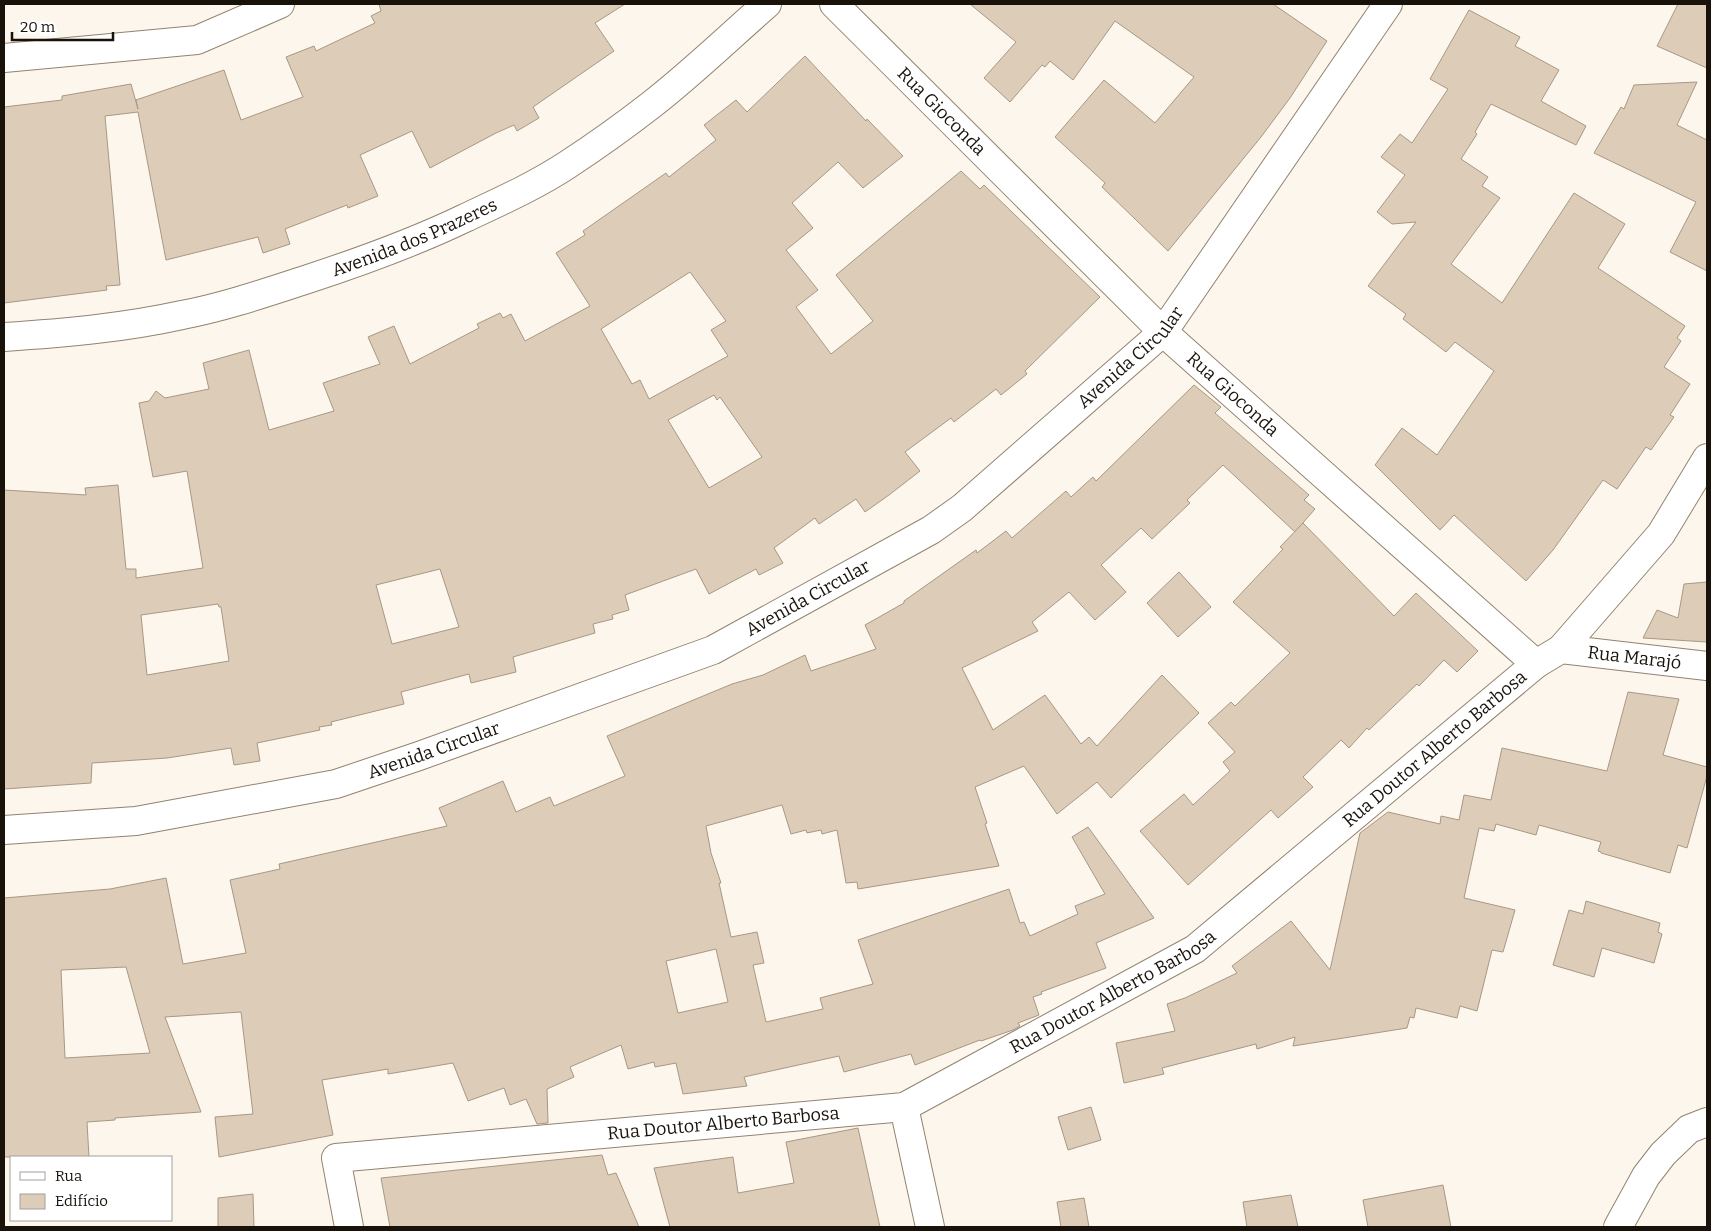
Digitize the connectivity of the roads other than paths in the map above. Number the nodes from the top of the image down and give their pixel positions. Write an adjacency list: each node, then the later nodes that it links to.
1 (280, 4): 5 (street)
2 (767, 4): 7 (street, Avenida dos Prazeres)
3 (834, 4): 6 (street, Rua Gioconda)
4 (1388, 4): 6 (street, Avenida Circular)
5 (4, 58)
6 (1163, 332): 10 (street, Rua Gioconda); 12 (street, Avenida Circular)
7 (4, 337)
8 (1707, 458): 9 (street, Rua Doutor Alberto Barbosa)
9 (1561, 649): 10 (street, Rua Doutor Alberto Barbosa); 11 (street, Rua Marajó)
10 (1536, 664): 13 (street, Rua Doutor Alberto Barbosa)
11 (1707, 666)
12 (4, 830)
13 (904, 1107): 15 (street, Rua Doutor Alberto Barbosa); 16 (street)
14 (1707, 1122): 17 (street)
15 (349, 1227)
16 (930, 1227)
17 (1618, 1227)

